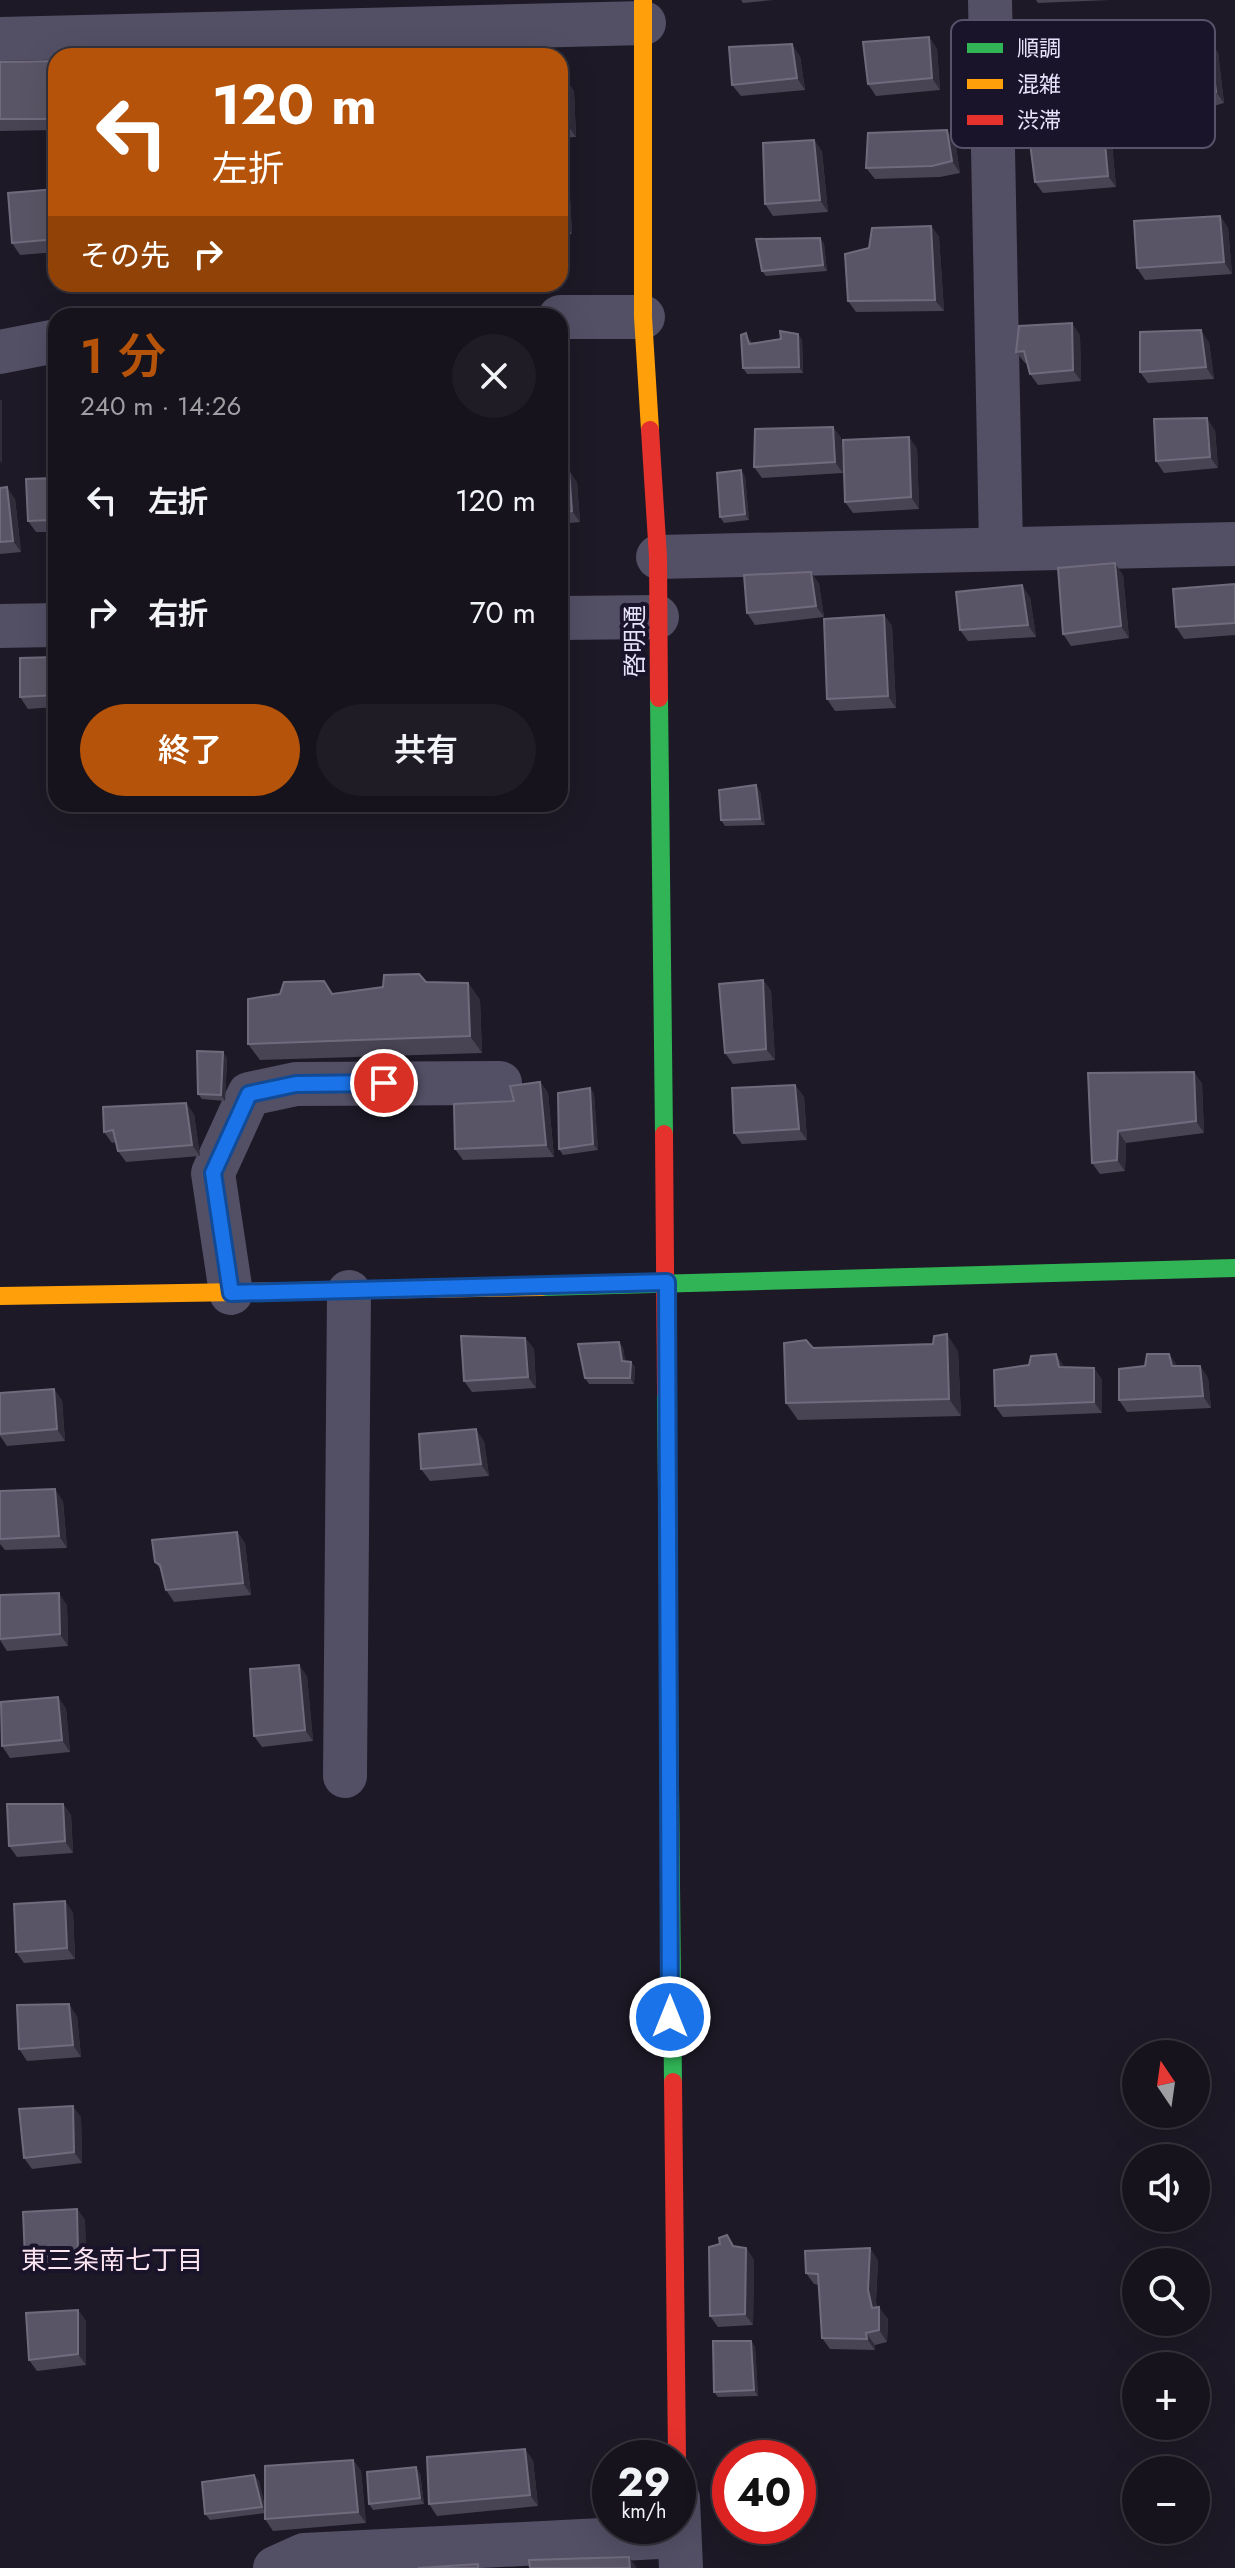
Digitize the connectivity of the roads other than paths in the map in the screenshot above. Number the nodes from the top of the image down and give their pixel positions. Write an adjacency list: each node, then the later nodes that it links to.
1 (990, 0): 3 (street)
2 (644, 12): 4 (street); 7 (street, 啓明通)
3 (990, 20)
4 (0, 39)
5 (993, 148): 11 (street)
6 (568, 317): 7 (street)
7 (643, 317): 12 (street, 啓明通)
8 (48, 343): 9 (street)
9 (0, 352)
10 (1235, 544): 11 (street)
11 (1001, 547): 12 (street)
12 (658, 557): 13 (street, 啓明通)
13 (657, 617): 14 (street); 19 (street, 啓明通)
14 (568, 618)
15 (48, 625): 16 (street)
16 (0, 626)
17 (500, 1083): 21 (street)
18 (1235, 1268): 19 (street)
19 (667, 1282): 20 (street); 24 (street, 啓明通)
20 (349, 1292): 21 (street); 23 (street)
21 (231, 1293): 22 (street)
22 (0, 1296)
23 (345, 1776)
24 (677, 2440)
25 (592, 2540): 26 (street)
26 (275, 2568)

